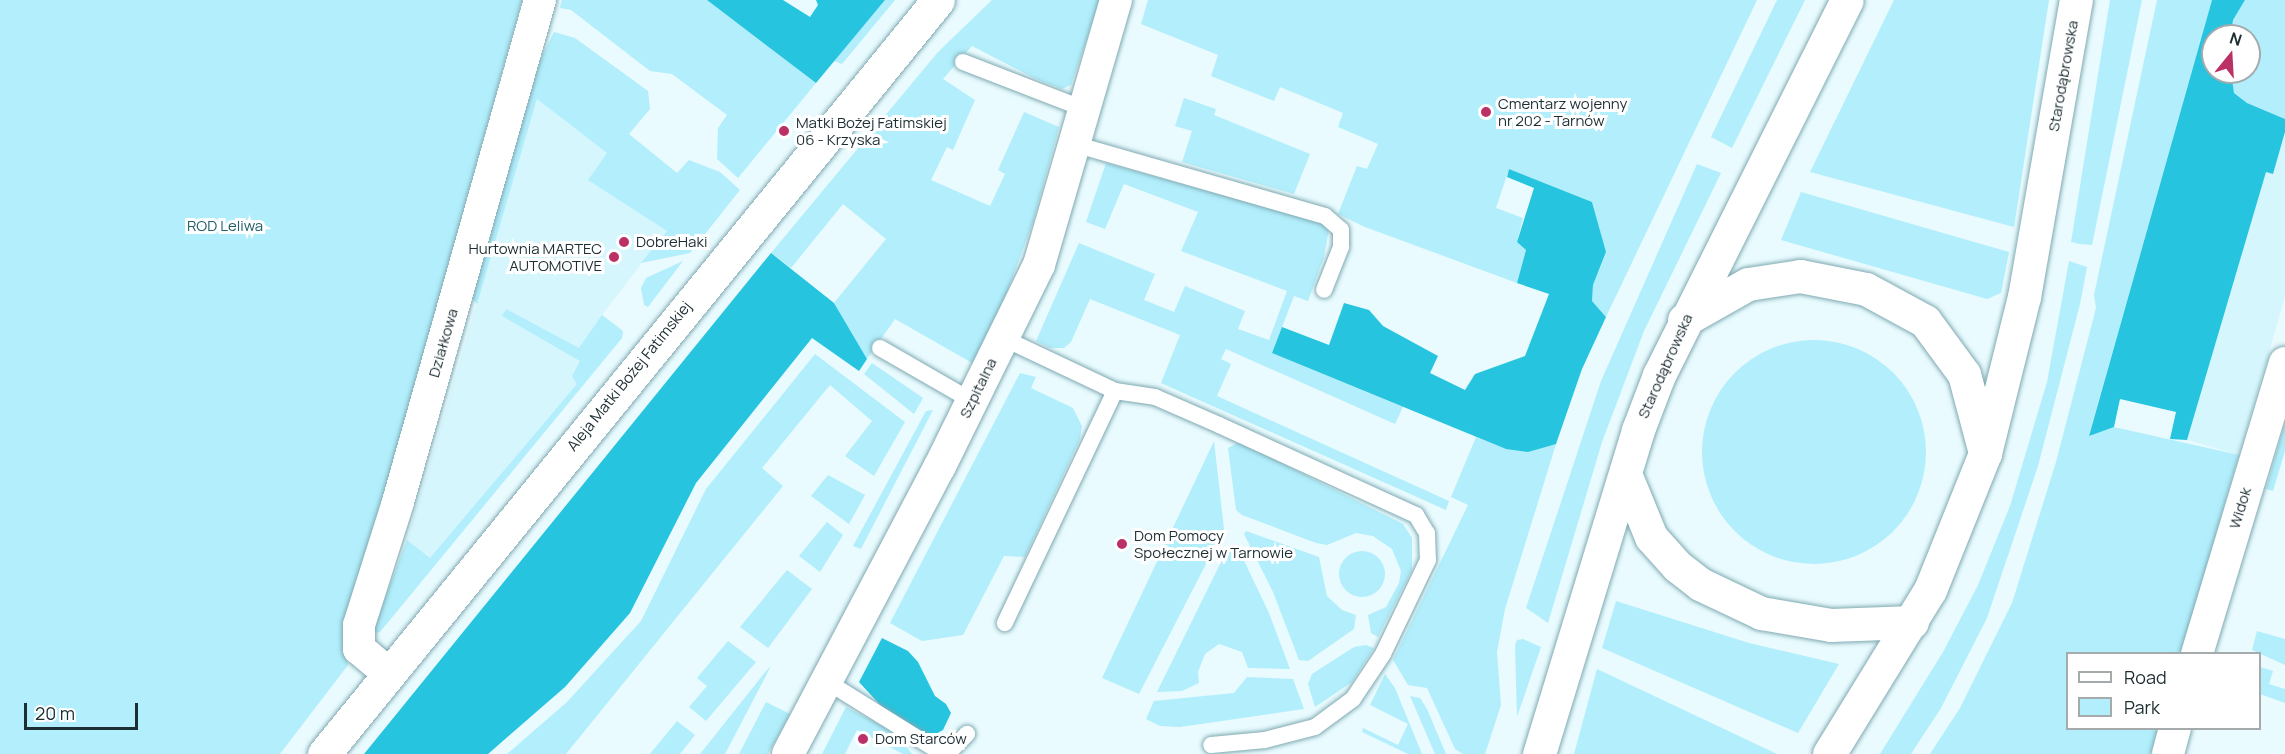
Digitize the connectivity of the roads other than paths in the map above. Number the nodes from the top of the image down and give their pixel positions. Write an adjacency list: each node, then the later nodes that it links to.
1 (540, 0): 21 (street, Działkowa)
2 (938, 0): 21 (street, Aleja Matki Bożej Fatimskiej)
3 (1116, 0): 7 (street, Szpitalna)
4 (1847, 0): 10 (street, Starodąbrowska)
5 (2076, 0): 16 (street, Starodąbrowska)
6 (963, 62): 7 (lane)
7 (1084, 109): 8 (street, Szpitalna)
8 (1074, 144): 9 (lane); 11 (street, Szpitalna)
9 (1324, 290)
10 (1684, 320): 16 (street); 17 (street, Starodąbrowska)
11 (1003, 338): 14 (lane); 15 (street, Szpitalna)
12 (880, 348): 15 (lane)
13 (2285, 363): 20 (street, Widok)
14 (1115, 391): 19 (lane); 25 (lane)
15 (972, 401): 22 (street, Szpitalna)
16 (1985, 453): 18 (street, Starodąbrowska)
17 (1626, 477): 18 (street); 28 (street, Starodąbrowska)
18 (1912, 622): 29 (street, Starodąbrowska)
19 (1005, 623)
20 (2198, 652)
21 (388, 673): 26 (street, Aleja Matki Bożej Fatimskiej)
22 (826, 681): 24 (lane); 27 (street, Szpitalna)
23 (2175, 730): 30 (street)
24 (967, 734)
25 (1211, 745)
26 (324, 754)
27 (788, 754)
28 (1539, 754)
29 (1829, 754)
30 (2168, 754)

